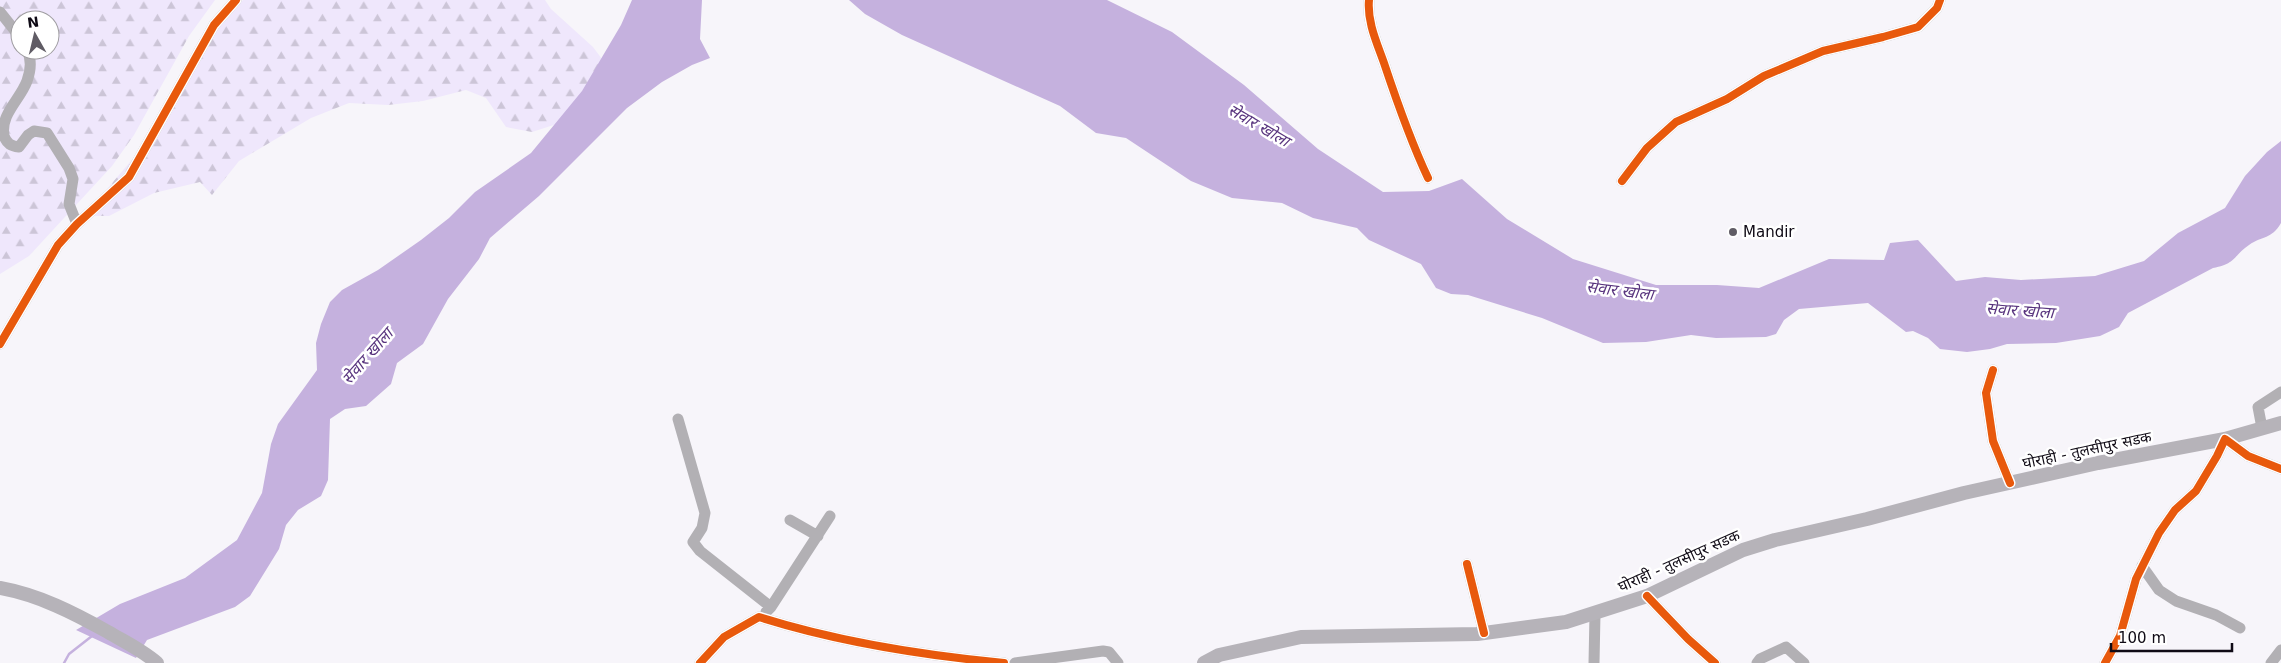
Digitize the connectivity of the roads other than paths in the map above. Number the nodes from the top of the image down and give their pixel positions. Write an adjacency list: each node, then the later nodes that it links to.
1 (236, 0): 9 (street)
2 (1369, 0): 7 (street)
3 (1940, 0): 8 (street)
4 (0, 12): 5 (street)
5 (10, 24)
6 (30, 60): 9 (street)
7 (1428, 178)
8 (1622, 181)
9 (77, 224): 10 (street)
10 (0, 344)
11 (1993, 370): 18 (street)
12 (2281, 392): 15 (street)
13 (678, 420): 26 (street)
14 (2281, 423): 15 (main road, घोराही - तुलसीपुर सडक)
15 (2262, 428): 16 (main road, घोराही - तुलसीपुर सडक)
16 (2225, 439): 17 (street); 18 (main road, घोराही - तुलसीपुर सडक); 23 (street)
17 (2281, 469)
18 (2010, 483): 25 (main road, घोराही - तुलसीपुर सडक)
19 (830, 516): 21 (street)
20 (790, 520): 21 (street)
21 (818, 536): 26 (street)
22 (1467, 564): 30 (street)
23 (2142, 566): 29 (street); 43 (street)
24 (0, 588): 33 (main road)
25 (1647, 596): 27 (main road, घोराही - तुलसीपुर सडक); 40 (street)
26 (771, 608): 28 (street)
27 (1595, 614): 30 (main road, घोराही - तुलसीपुर सडक); 39 (street)
28 (759, 617): 34 (street); 35 (street)
29 (2240, 628)
30 (1484, 633): 32 (main road, घोराही - तुलसीपुर सडक)
31 (2281, 650): 44 (street)
32 (1221, 659): 38 (main road, घोराही - तुलसीपुर सडक)
33 (158, 663)
34 (700, 663)
35 (1004, 663)
36 (1015, 663): 37 (street)
37 (1118, 663)
38 (1204, 663)
39 (1594, 663)
40 (1715, 663)
41 (1757, 663): 42 (street)
42 (1804, 663)
43 (2105, 663)
44 (2271, 663)

